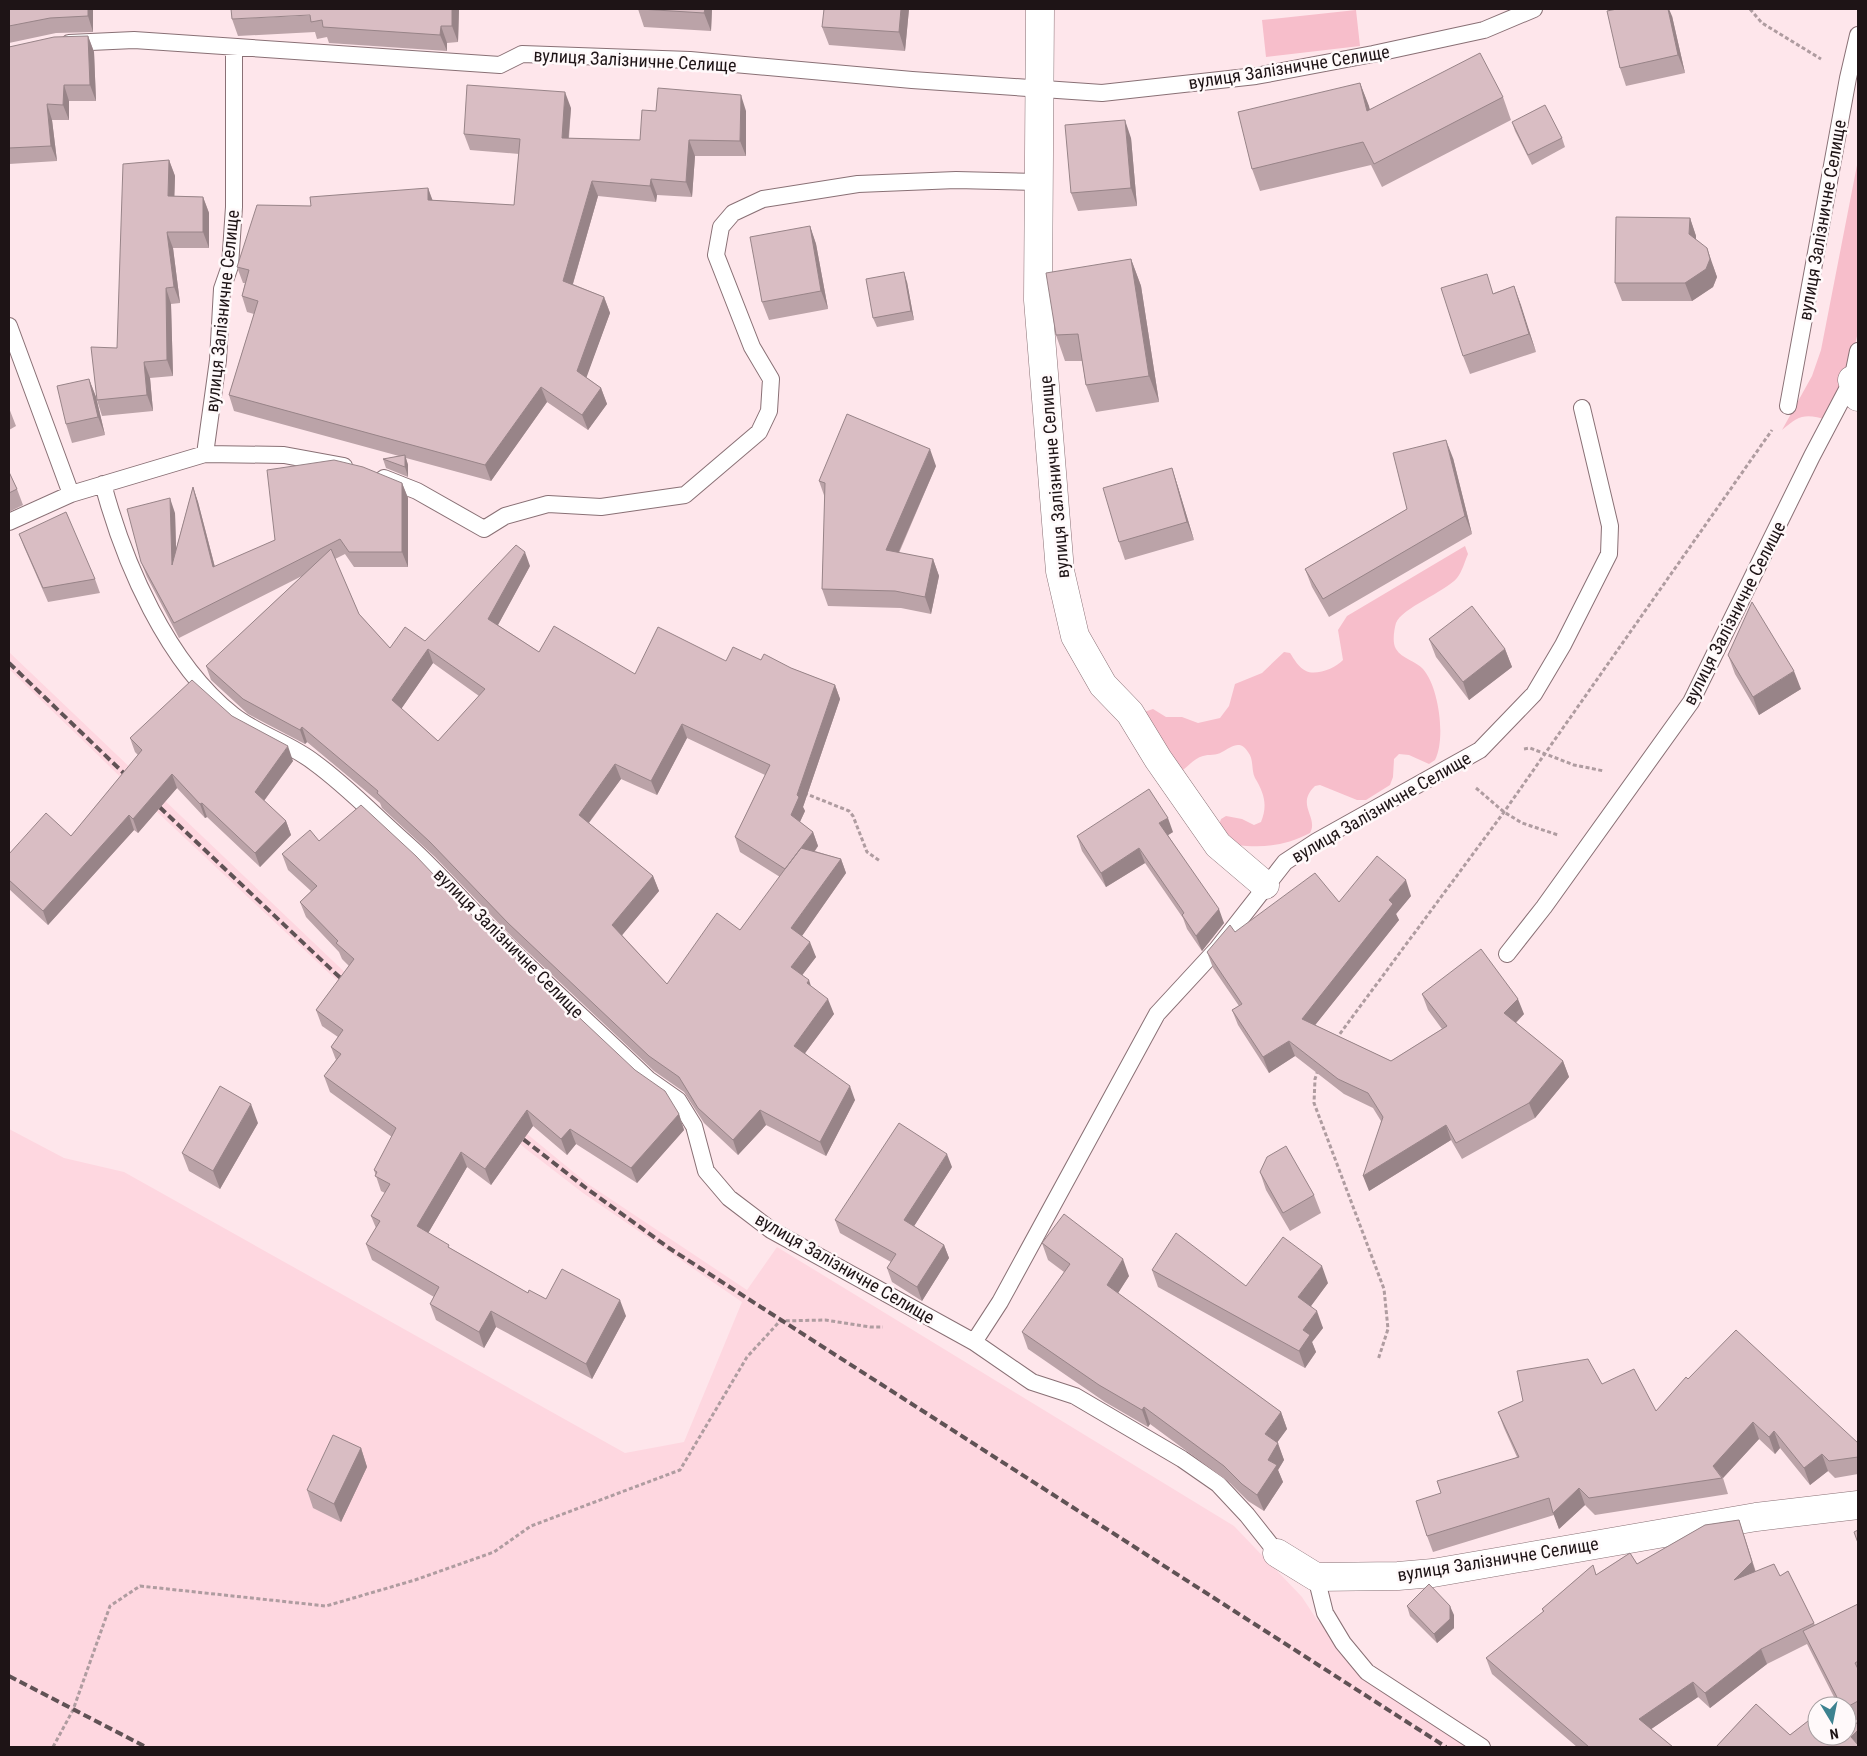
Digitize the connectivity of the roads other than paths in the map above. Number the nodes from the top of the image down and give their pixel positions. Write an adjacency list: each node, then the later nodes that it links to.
1 (1040, 9): 6 (street, вулиця Залізничне Селище)
2 (1534, 9): 6 (lane, вулиця Залізничне Селище)
3 (1858, 35): 11 (lane, вулиця Залізничне Селище)
4 (58, 43): 5 (lane, вулиця Залізничне Селище)
5 (234, 48): 6 (lane, вулиця Залізничне Селище); 13 (lane, вулиця Залізничне Селище)
6 (1038, 88): 7 (street, вулиця Залізничне Селище)
7 (1038, 182): 13 (lane); 17 (street, вулиця Залізничне Селище)
8 (9, 326): 15 (lane)
9 (1858, 351): 10 (lane, вулиця Залізничне Селище)
10 (1855, 388): 18 (lane, вулиця Залізничне Селище)
11 (1788, 406)
12 (1582, 408): 17 (lane, вулиця Залізничне Селище)
13 (205, 454): 14 (lane)
14 (103, 484): 15 (lane); 19 (lane, вулиця Залізничне Селище)
15 (70, 494): 16 (lane)
16 (9, 522)
17 (1265, 885): 19 (lane, вулиця Залізничне Селище)
18 (1507, 954)
19 (974, 1342): 21 (lane, вулиця Залізничне Селище)
20 (1858, 1505): 22 (street, вулиця Залізничне Селище)
21 (1277, 1553): 22 (street, вулиця Залізничне Селище)
22 (1316, 1577): 23 (lane)
23 (1482, 1747)

